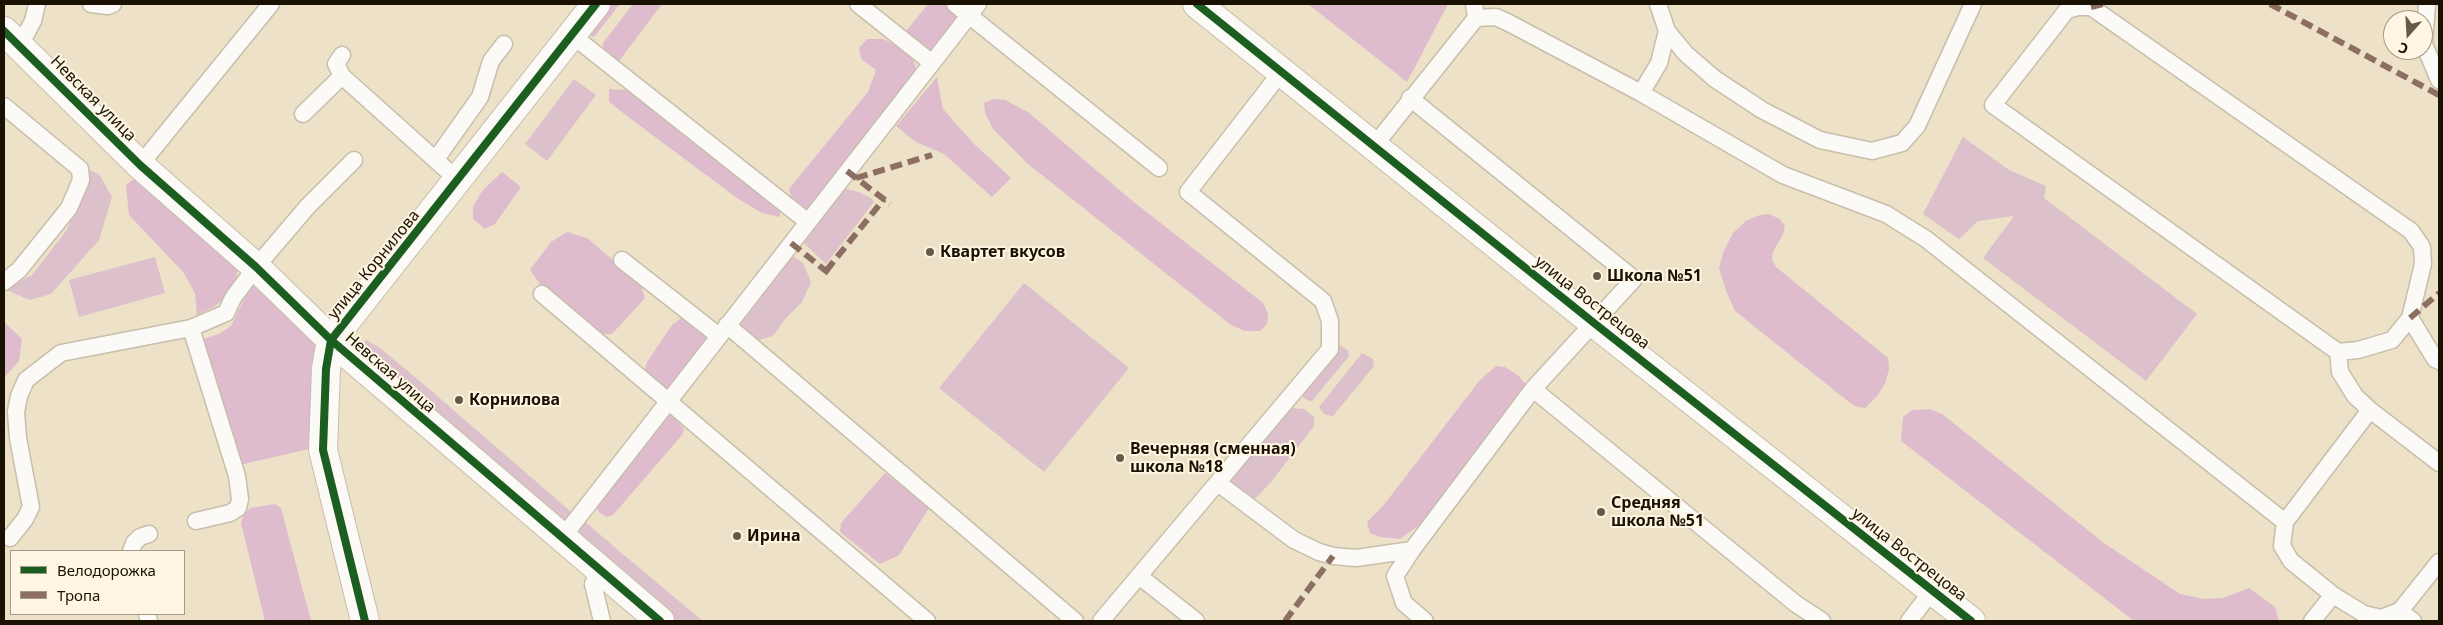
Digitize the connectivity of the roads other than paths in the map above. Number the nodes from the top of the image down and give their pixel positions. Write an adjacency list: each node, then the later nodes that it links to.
1 (37, 4): 16 (lane)
2 (91, 4): 3 (lane)
3 (113, 4)
4 (271, 4): 30 (lane)
5 (596, 4): 15 (street, улица Корнилова)
6 (858, 4): 19 (lane)
7 (955, 4): 12 (lane)
8 (1197, 4): 20 (street, улица Вострецова)
9 (1658, 4): 14 (lane)
10 (1973, 4): 14 (lane)
11 (2427, 4): 22 (lane)
12 (973, 9): 19 (lane); 31 (lane)
13 (1475, 11): 23 (lane); 24 (lane)
14 (1667, 31): 23 (lane)
15 (573, 36): 32 (street, улица Корнилова); 33 (lane)
16 (12, 38): 30 (street, Невская улица)
17 (504, 44): 28 (lane)
18 (342, 55): 21 (lane)
19 (932, 62): 33 (lane)
20 (1282, 71): 27 (street, улица Вострецова); 49 (lane)
21 (342, 76): 26 (lane); 28 (lane)
22 (2439, 80)
23 (1641, 93): 51 (lane)
24 (1410, 98): 27 (lane); 39 (lane)
25 (4, 106): 36 (lane)
26 (303, 114)
27 (1374, 146): 39 (street, улица Вострецова)
28 (436, 159): 32 (lane)
29 (354, 160): 35 (lane)
30 (140, 165): 35 (street, Невская улица)
31 (1158, 168)
32 (458, 181): 42 (street, улица Корнилова)
33 (808, 222): 41 (lane)
34 (622, 260): 41 (lane)
35 (256, 267): 40 (lane); 42 (street, Невская улица)
36 (4, 282)
37 (542, 294): 46 (lane)
38 (2410, 318): 43 (lane); 43 (lane); 44 (lane)
39 (1594, 323): 45 (lane); 60 (street, улица Вострецова)
40 (191, 328): 50 (lane); 53 (lane)
41 (723, 331): 46 (lane); 67 (lane)
42 (331, 340): 54 (street, Невская улица); 63 (street, улица Корнилова)
43 (2338, 352): 47 (lane)
44 (2439, 361)
45 (1533, 389): 56 (lane); 71 (lane)
46 (668, 401): 54 (lane); 66 (lane)
47 (2370, 410): 48 (lane); 51 (lane)
48 (2439, 463)
49 (1218, 483): 56 (lane); 59 (lane)
50 (196, 521)
51 (2285, 522): 61 (lane)
52 (149, 534): 55 (lane)
53 (10, 538)
54 (562, 538): 58 (street, Невская улица)
55 (131, 550)
56 (1412, 550): 70 (lane)
57 (2439, 562): 62 (lane)
58 (601, 571): 64 (lane); 65 (street, Невская улица)
59 (1139, 576): 68 (lane); 69 (lane)
60 (1932, 591): 72 (lane); 73 (street, улица Вострецова)
61 (2334, 594): 62 (lane); 74 (lane)
62 (2400, 611): 75 (lane)
63 (365, 621)
64 (602, 621)
65 (660, 621)
66 (927, 621)
67 (1075, 621)
68 (1101, 621)
69 (1196, 621)
70 (1425, 621)
71 (1822, 621)
72 (1908, 621)
73 (1971, 621)
74 (2312, 621)
75 (2413, 621)

